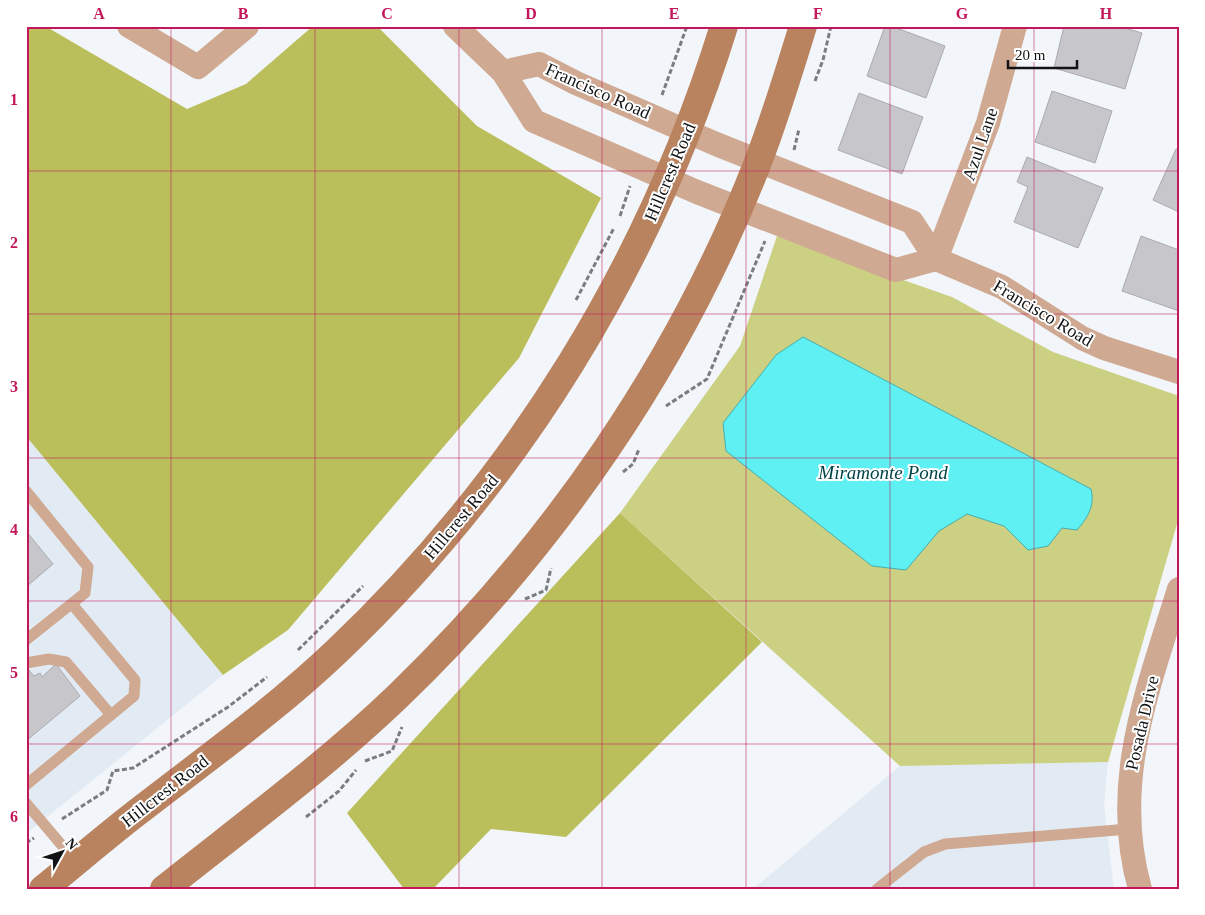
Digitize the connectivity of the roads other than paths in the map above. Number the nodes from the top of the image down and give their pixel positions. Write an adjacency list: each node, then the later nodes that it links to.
1 (129, 26): 2 (street)
2 (247, 26)
3 (455, 26): 7 (street)
4 (724, 26): 8 (street, Hillcrest Road)
5 (803, 26): 9 (street)
6 (1015, 26): 12 (street, Azul Lane)
7 (503, 72): 8 (street, Francisco Road); 10 (street)
8 (688, 132): 9 (street, Francisco Road); 10 (street, Hillcrest Road)
9 (758, 161): 11 (street); 12 (street, Francisco Road)
10 (669, 180): 11 (street); 23 (street, Hillcrest Road)
11 (738, 209): 12 (street); 25 (street)
12 (936, 259): 13 (street, Francisco Road)
13 (1179, 372)
14 (26, 491): 16 (lane)
15 (1179, 589): 22 (street, Posada Drive)
16 (72, 604): 17 (lane); 19 (lane)
17 (26, 640)
18 (26, 663): 19 (lane)
19 (111, 715): 20 (lane)
20 (26, 785)
21 (26, 803): 23 (lane)
22 (1129, 829): 26 (lane); 27 (street, Posada Drive)
23 (76, 862): 24 (street, Hillcrest Road)
24 (43, 889)
25 (164, 889)
26 (877, 889)
27 (1140, 889)

